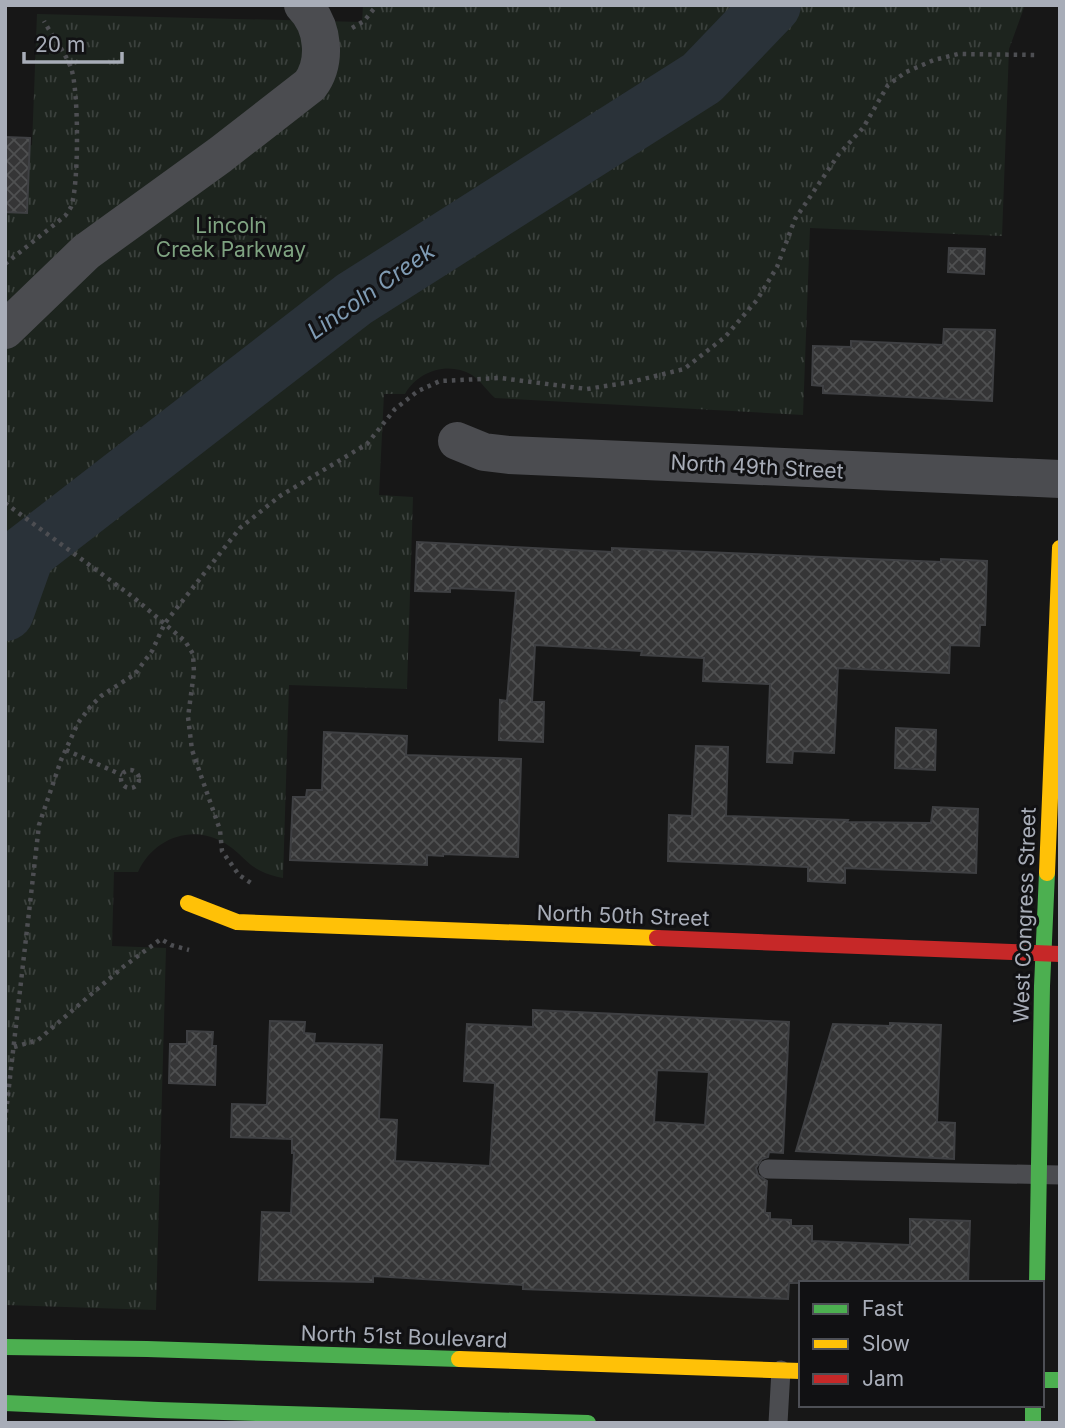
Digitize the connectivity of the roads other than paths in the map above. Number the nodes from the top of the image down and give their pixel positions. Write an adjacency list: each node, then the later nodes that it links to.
1 (303, 5): 2 (street)
2 (5, 330)
3 (457, 441): 4 (street, North 49th Street)
4 (1060, 479)
5 (1060, 548): 6 (street, West Congress Street)
6 (1057, 710): 8 (street, West Congress Street)
7 (188, 903): 8 (street, North 50th Street)
8 (1052, 953): 10 (street, West Congress Street)
9 (768, 1169): 10 (lane)
10 (1050, 1175): 11 (street, West Congress Street)
11 (1037, 1281)
12 (5, 1347): 13 (street, North 51st Boulevard)
13 (780, 1370): 14 (street, North 51st Boulevard); 18 (lane)
14 (799, 1371)
15 (5, 1403): 16 (street)
16 (157, 1417): 17 (street)
17 (588, 1423)
18 (778, 1423)

